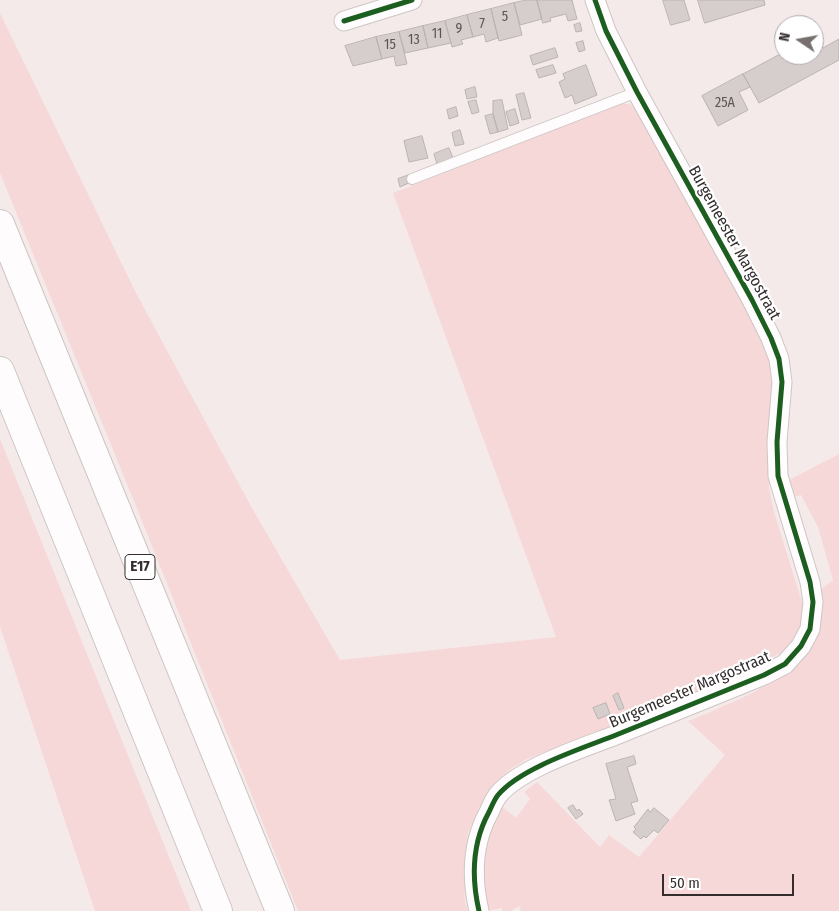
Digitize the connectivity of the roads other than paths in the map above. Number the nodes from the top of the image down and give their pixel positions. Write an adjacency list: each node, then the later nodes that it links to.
1 (409, 0): 3 (street)
2 (595, 0): 4 (street, Burgemeester Margostraat)
3 (344, 21)
4 (637, 92): 5 (lane); 10 (street, Burgemeester Margostraat)
5 (412, 180)
6 (0, 224): 9 (highway, E17)
7 (0, 371): 8 (highway)
8 (218, 911)
9 (280, 911)
10 (479, 911)

